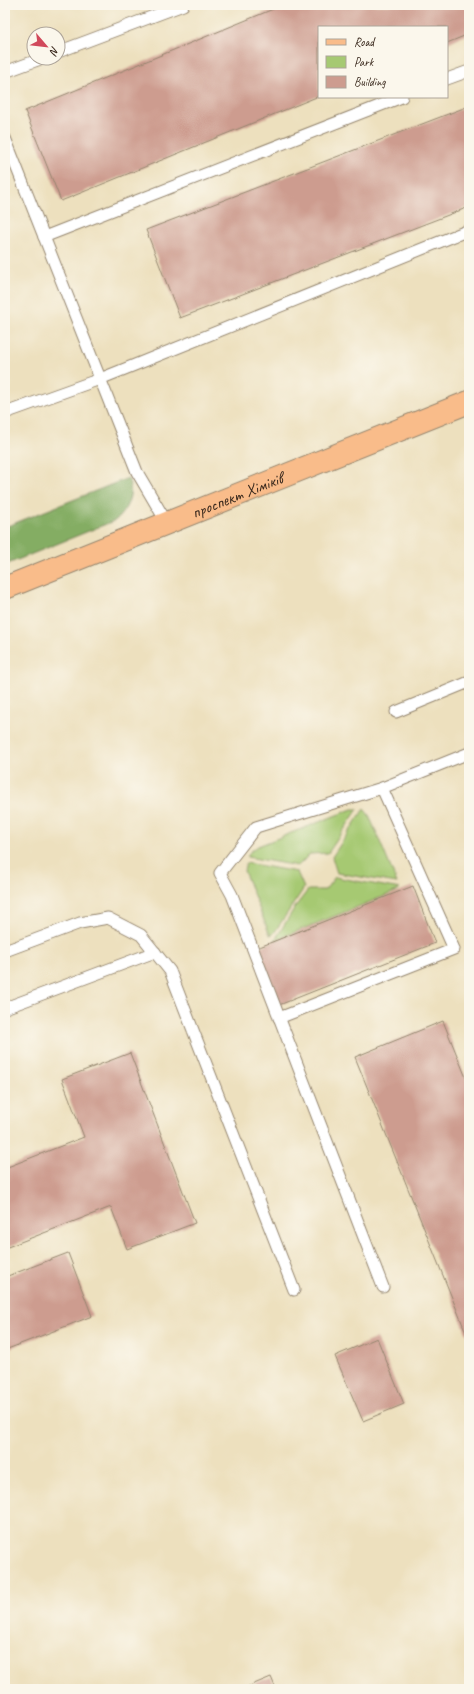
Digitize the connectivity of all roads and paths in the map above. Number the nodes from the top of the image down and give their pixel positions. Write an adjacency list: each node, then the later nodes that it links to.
1 (183, 5): 2 (lane)
2 (66, 49)
3 (26, 64): 5 (lane)
4 (469, 71): 6 (lane)
5 (5, 72)
6 (448, 79)
7 (399, 98): 11 (lane)
8 (5, 138): 9 (lane)
9 (8, 152): 11 (lane)
10 (469, 230): 12 (lane)
11 (44, 237): 12 (lane)
12 (100, 379): 14 (lane); 15 (lane)
13 (469, 402): 15 (main road, проспект Хіміків)
14 (5, 413)
15 (167, 523): 16 (main road, проспект Хіміків)
16 (5, 588)
17 (469, 682): 18 (lane)
18 (396, 712)
19 (469, 753): 20 (lane)
20 (382, 788): 24 (lane); 24 (lane)
21 (5, 952): 22 (lane)
22 (156, 952): 23 (lane); 26 (lane)
23 (5, 1008)
24 (279, 1018): 25 (lane)
25 (383, 1287)
26 (294, 1290)

